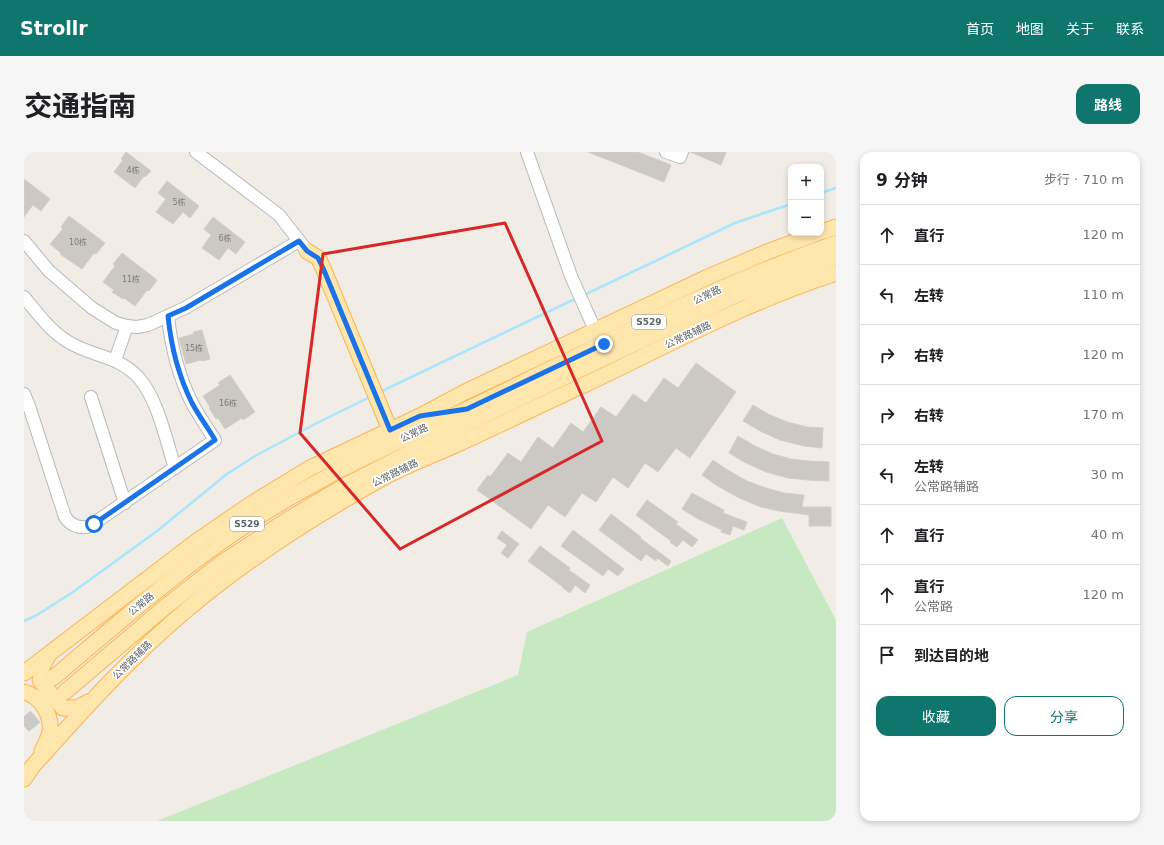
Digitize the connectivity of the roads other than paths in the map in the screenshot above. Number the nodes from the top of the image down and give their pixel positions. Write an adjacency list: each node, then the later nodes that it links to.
1 (196, 152): 10 (street)
2 (528, 152): 19 (street)
3 (666, 152): 4 (street)
4 (682, 152)
5 (836, 226): 6 (main road)
6 (824, 231)
7 (812, 236): 12 (main road)
8 (24, 241): 18 (street)
9 (836, 243): 12 (main road, 公常路 / S529)
10 (303, 246): 17 (street); 25 (main road)
11 (836, 257): 14 (main road, 公常路 / S529)
12 (742, 271): 19 (main road); 23 (main road, 公常路 / S529)
13 (836, 273): 16 (main road, 公常路辅路)
14 (734, 296): 16 (main road); 26 (main road, 公常路 / S529)
15 (24, 297): 20 (street)
16 (739, 311): 28 (main road, 公常路辅路)
17 (168, 316): 18 (street); 27 (street)
18 (127, 326): 20 (street)
19 (595, 330): 24 (main road)
20 (115, 360): 27 (street)
21 (24, 394): 29 (street)
22 (91, 396): 29 (street)
23 (467, 409): 24 (main road); 32 (main road, 公常路 / S529)
24 (420, 416): 25 (main road)
25 (386, 432): 30 (main road)
26 (410, 452): 28 (main road); 34 (main road, 公常路 / S529)
27 (175, 468): 29 (street)
28 (383, 478): 35 (main road, 公常路辅路)
29 (125, 502)
30 (52, 653): 31 (main road); 35 (main road)
31 (24, 673)
32 (53, 678)
33 (24, 692): 36 (main road)
34 (65, 692)
35 (98, 693): 36 (main road, 公常路辅路)
36 (28, 773)

